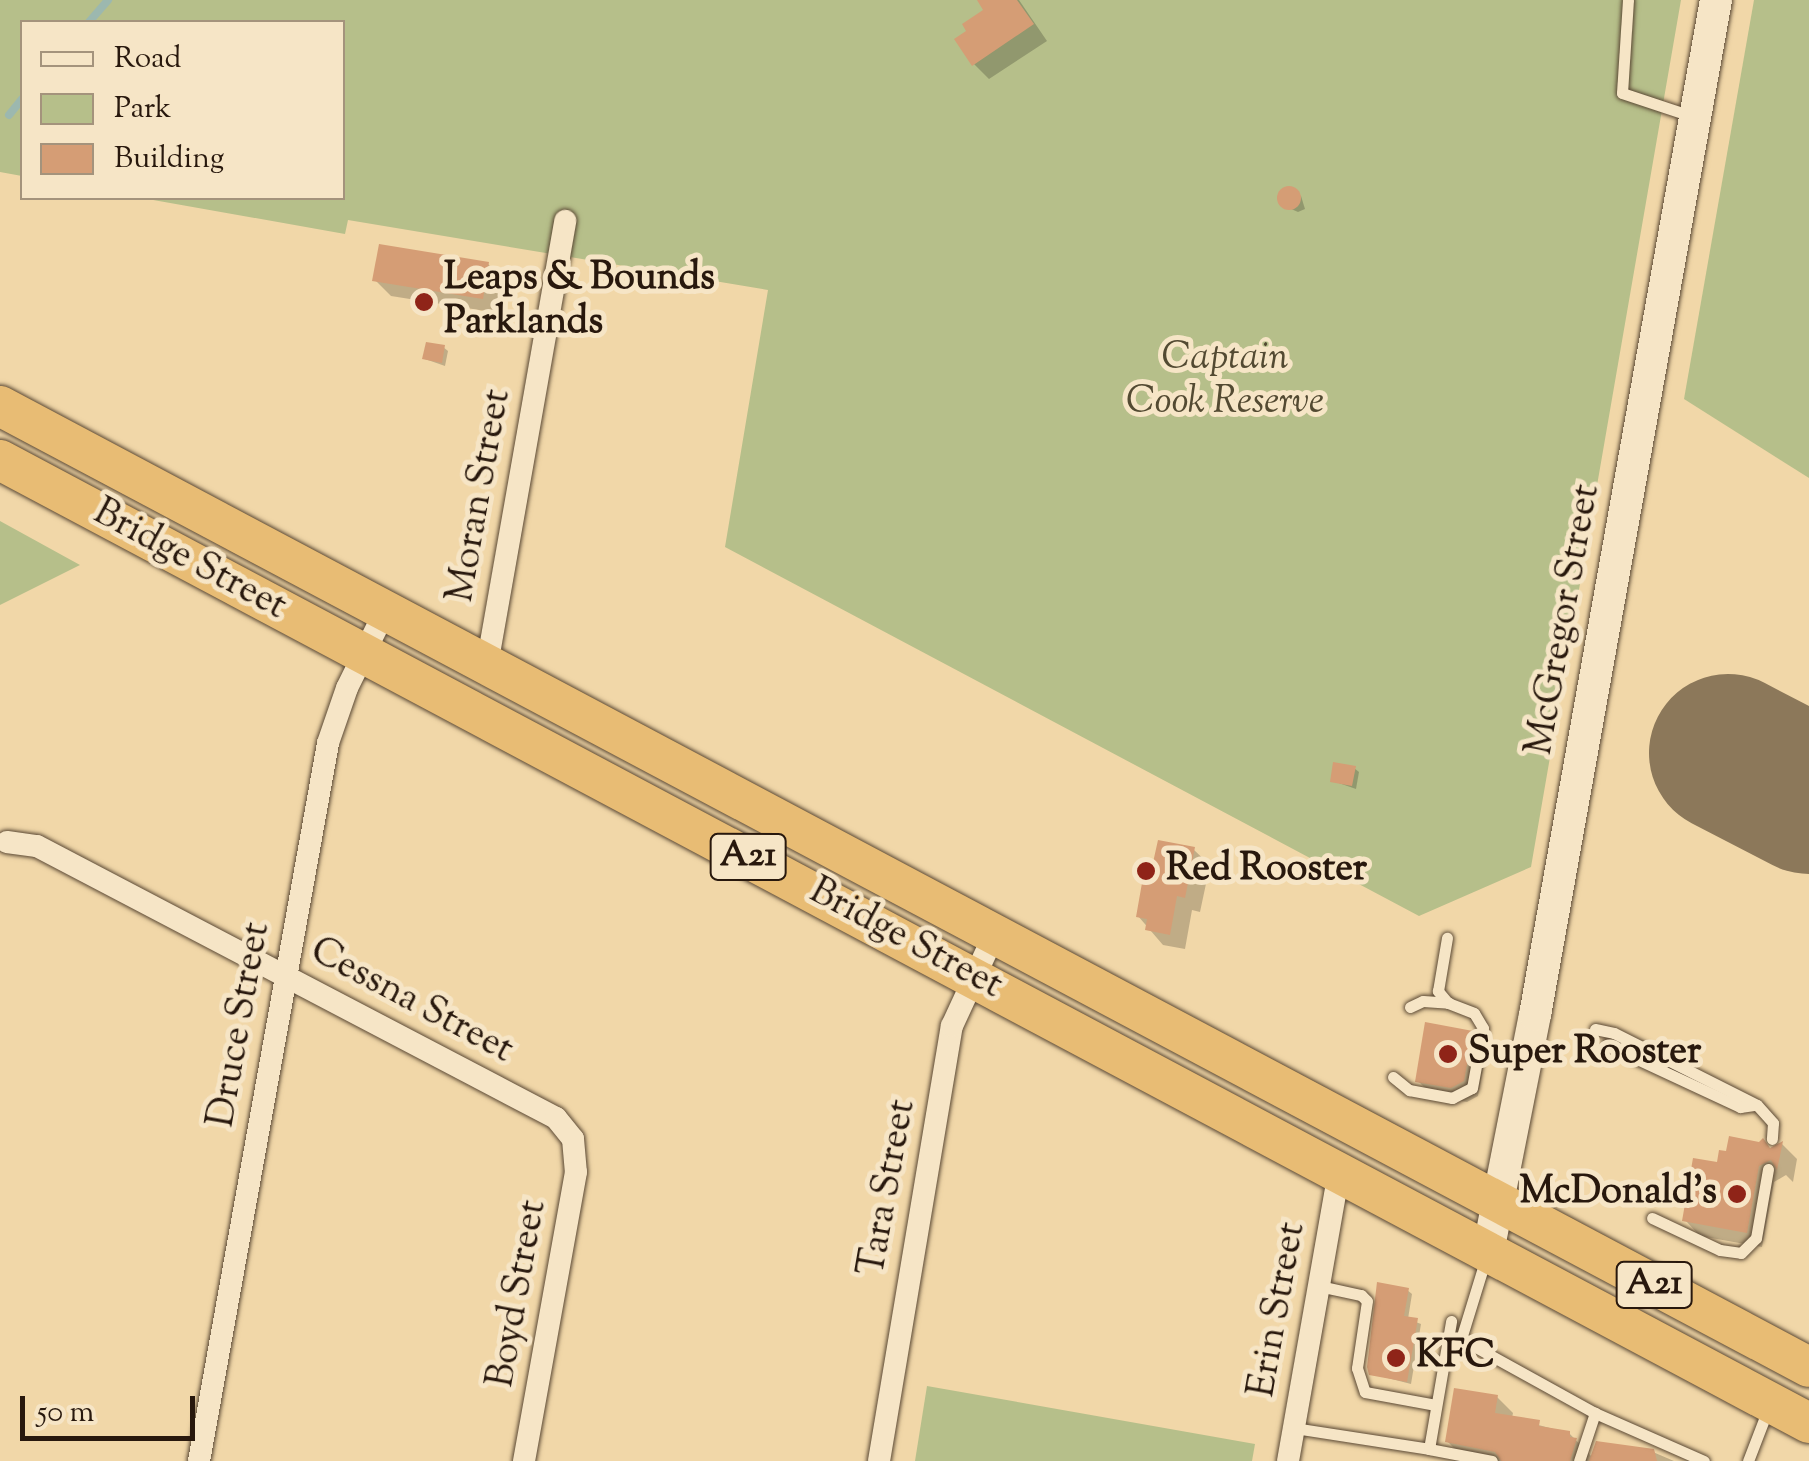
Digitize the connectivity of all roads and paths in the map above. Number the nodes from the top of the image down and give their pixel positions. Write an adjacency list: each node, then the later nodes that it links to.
1 (1628, 0): 3 (lane)
2 (1716, 0): 3 (street, McGregor Street)
3 (1695, 117): 25 (street, McGregor Street)
4 (564, 221): 9 (street, Moran Street)
5 (0, 406): 7 (highway, Bridge Street / A21)
6 (0, 460): 8 (highway, Bridge Street / A21)
7 (385, 611): 8 (street, Druce Street); 9 (highway, Bridge Street / A21)
8 (363, 654): 13 (street, Druce Street); 14 (highway, Bridge Street / A21)
9 (487, 664): 11 (highway, Bridge Street / A21)
10 (2, 842): 13 (street, Cessna Street)
11 (994, 935): 14 (street, Tara Street); 25 (highway, Bridge Street / A21)
12 (1447, 938): 15 (lane)
13 (286, 976): 21 (street, Cessna Street); 40 (street, Druce Street)
14 (972, 976): 24 (highway, Bridge Street / A21); 42 (street, Tara Street)
15 (1450, 1003): 16 (lane); 19 (lane)
16 (1410, 1007)
17 (1595, 1029): 20 (lane)
18 (1607, 1045): 20 (lane)
19 (1393, 1077)
20 (1757, 1105): 22 (lane)
21 (572, 1139): 41 (street, Boyd Street)
22 (1772, 1139)
23 (1768, 1169): 26 (lane)
24 (1340, 1172): 27 (highway, Bridge Street / A21); 28 (street, Erin Street)
25 (1500, 1202): 27 (street, McGregor Street); 32 (highway, Bridge Street / A21)
26 (1652, 1218)
27 (1488, 1252): 30 (lane); 33 (highway, Bridge Street / A21)
28 (1320, 1286): 34 (lane); 37 (street, Erin Street)
29 (1452, 1321): 31 (lane)
30 (1461, 1339): 31 (lane); 35 (lane)
31 (1447, 1347): 34 (lane)
32 (1809, 1367)
33 (1772, 1402): 36 (highway, Bridge Street / A21); 47 (lane)
34 (1436, 1405): 38 (lane)
35 (1596, 1413): 39 (lane); 46 (lane)
36 (1809, 1423)
37 (1294, 1428): 38 (lane); 43 (street, Erin Street)
38 (1429, 1448): 44 (lane); 45 (lane)
39 (1702, 1460)
40 (199, 1461)
41 (524, 1461)
42 (878, 1461)
43 (1288, 1461)
44 (1446, 1461)
45 (1492, 1461)
46 (1580, 1461)
47 (1748, 1461)

